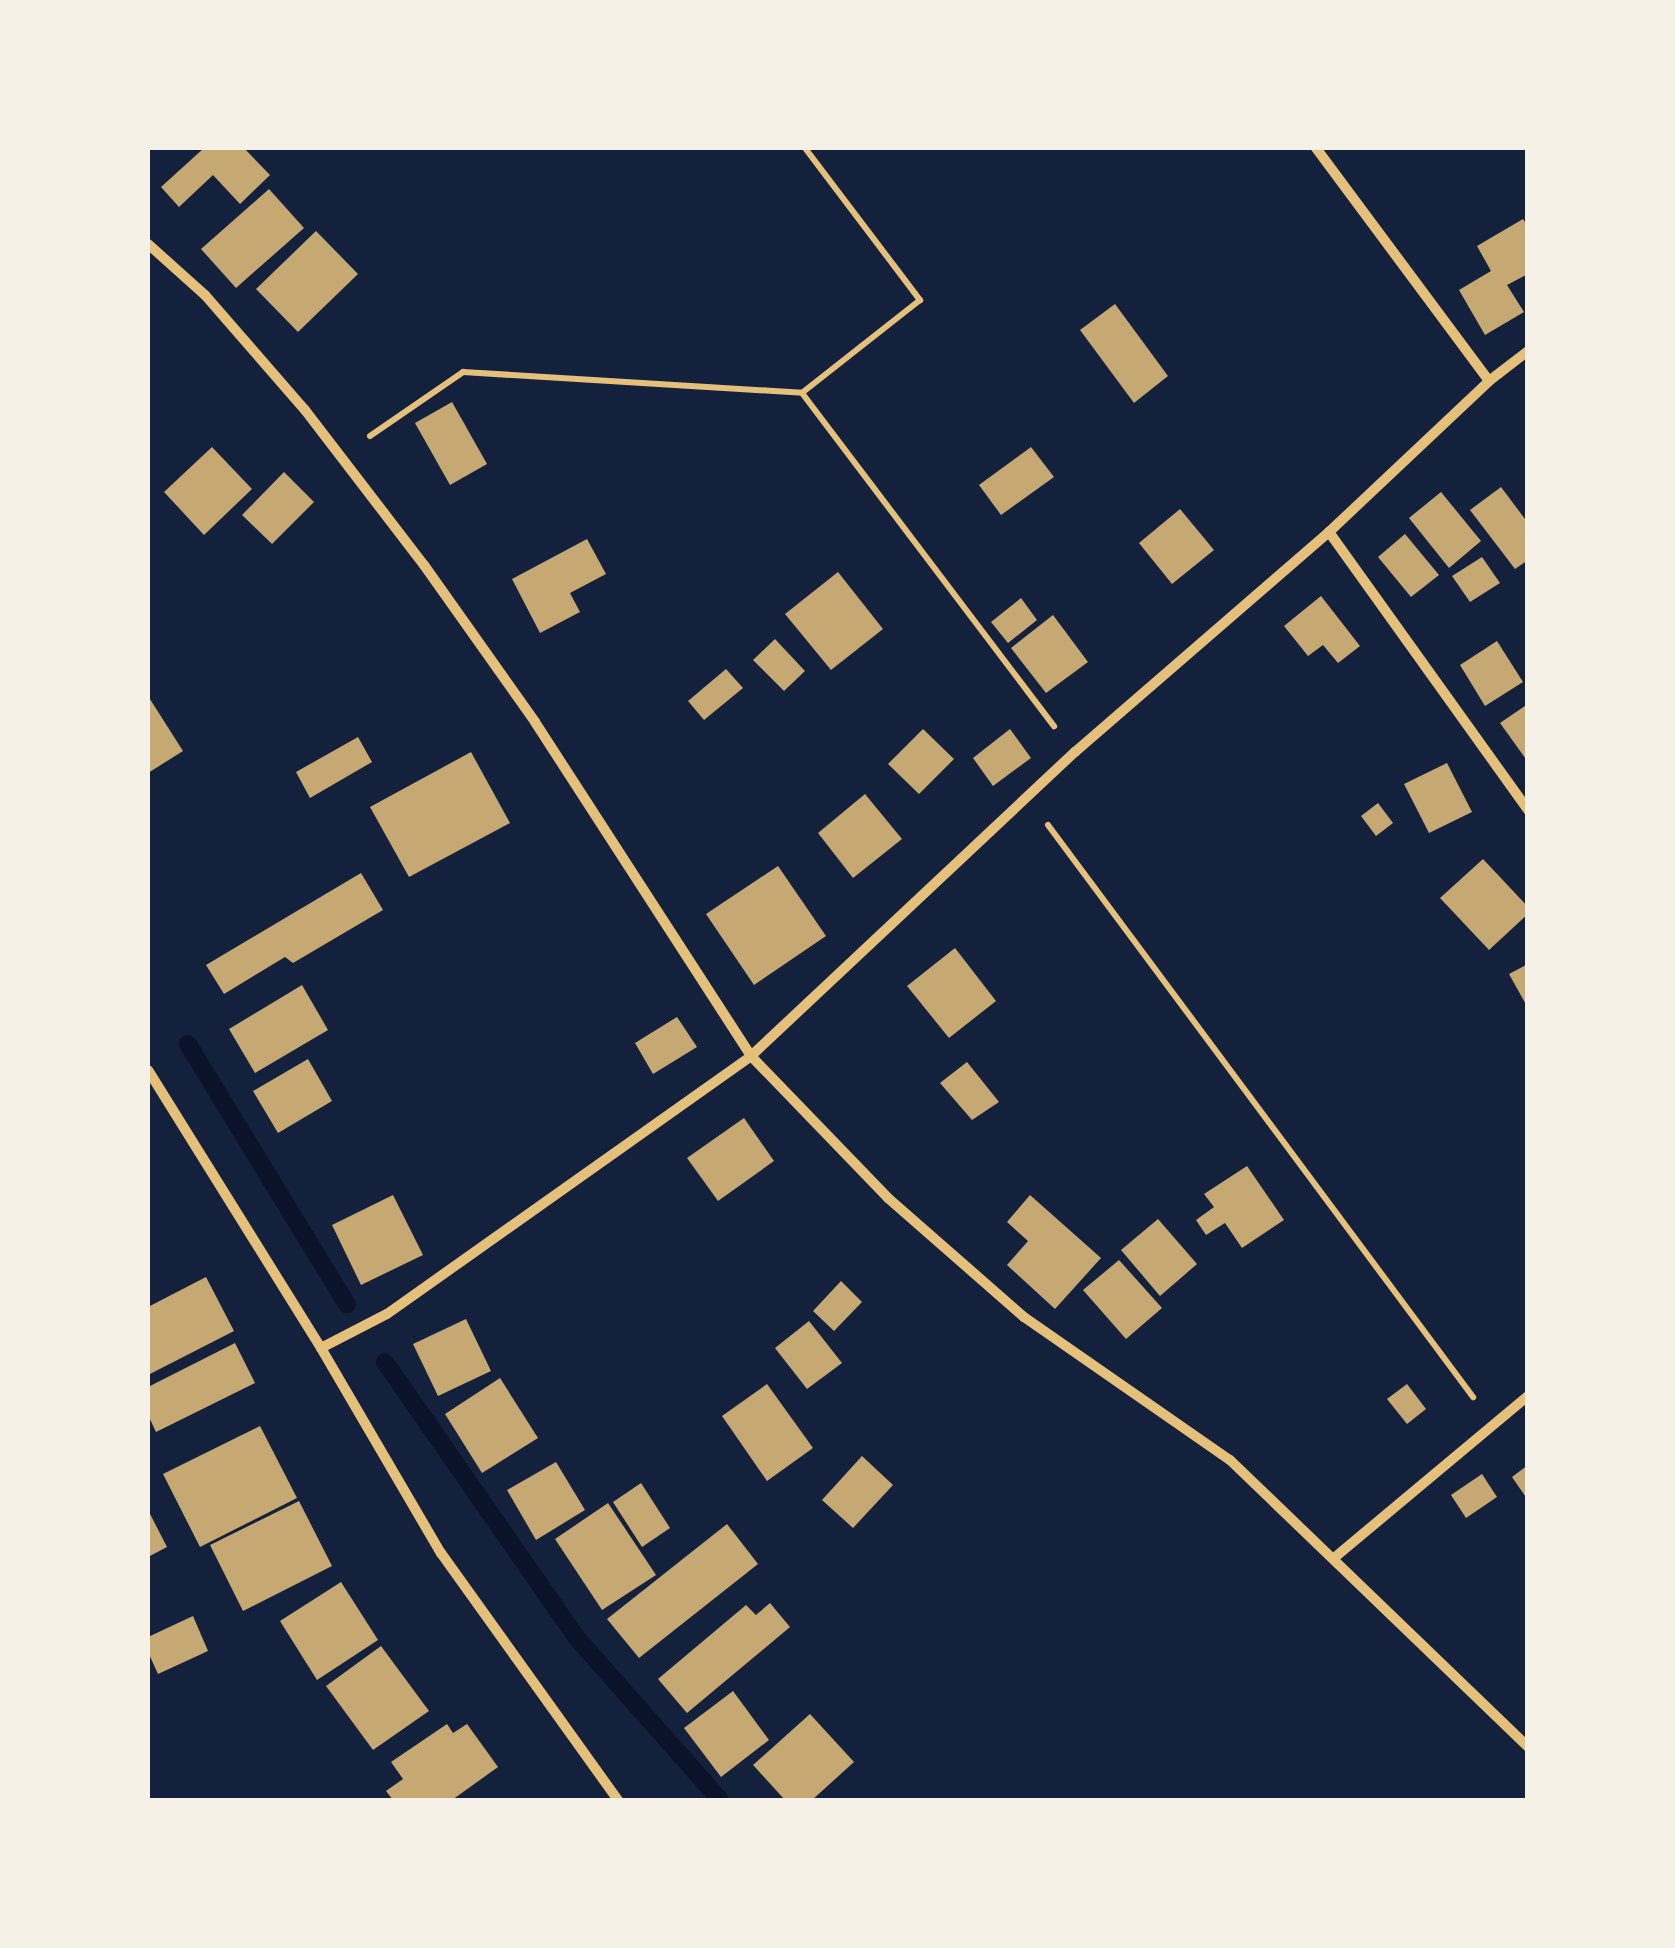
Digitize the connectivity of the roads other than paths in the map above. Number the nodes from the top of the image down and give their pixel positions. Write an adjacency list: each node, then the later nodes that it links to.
1 (1316, 148): 4 (street)
2 (148, 244): 7 (street)
3 (1528, 351): 4 (street)
4 (1488, 381): 5 (street)
5 (1328, 532): 6 (street); 7 (street)
6 (1528, 810)
7 (751, 1056): 9 (street); 11 (street)
8 (148, 1070): 9 (street)
9 (321, 1348): 13 (street)
10 (1528, 1396): 11 (street)
11 (1334, 1558): 12 (street)
12 (1528, 1748)
13 (618, 1800)

